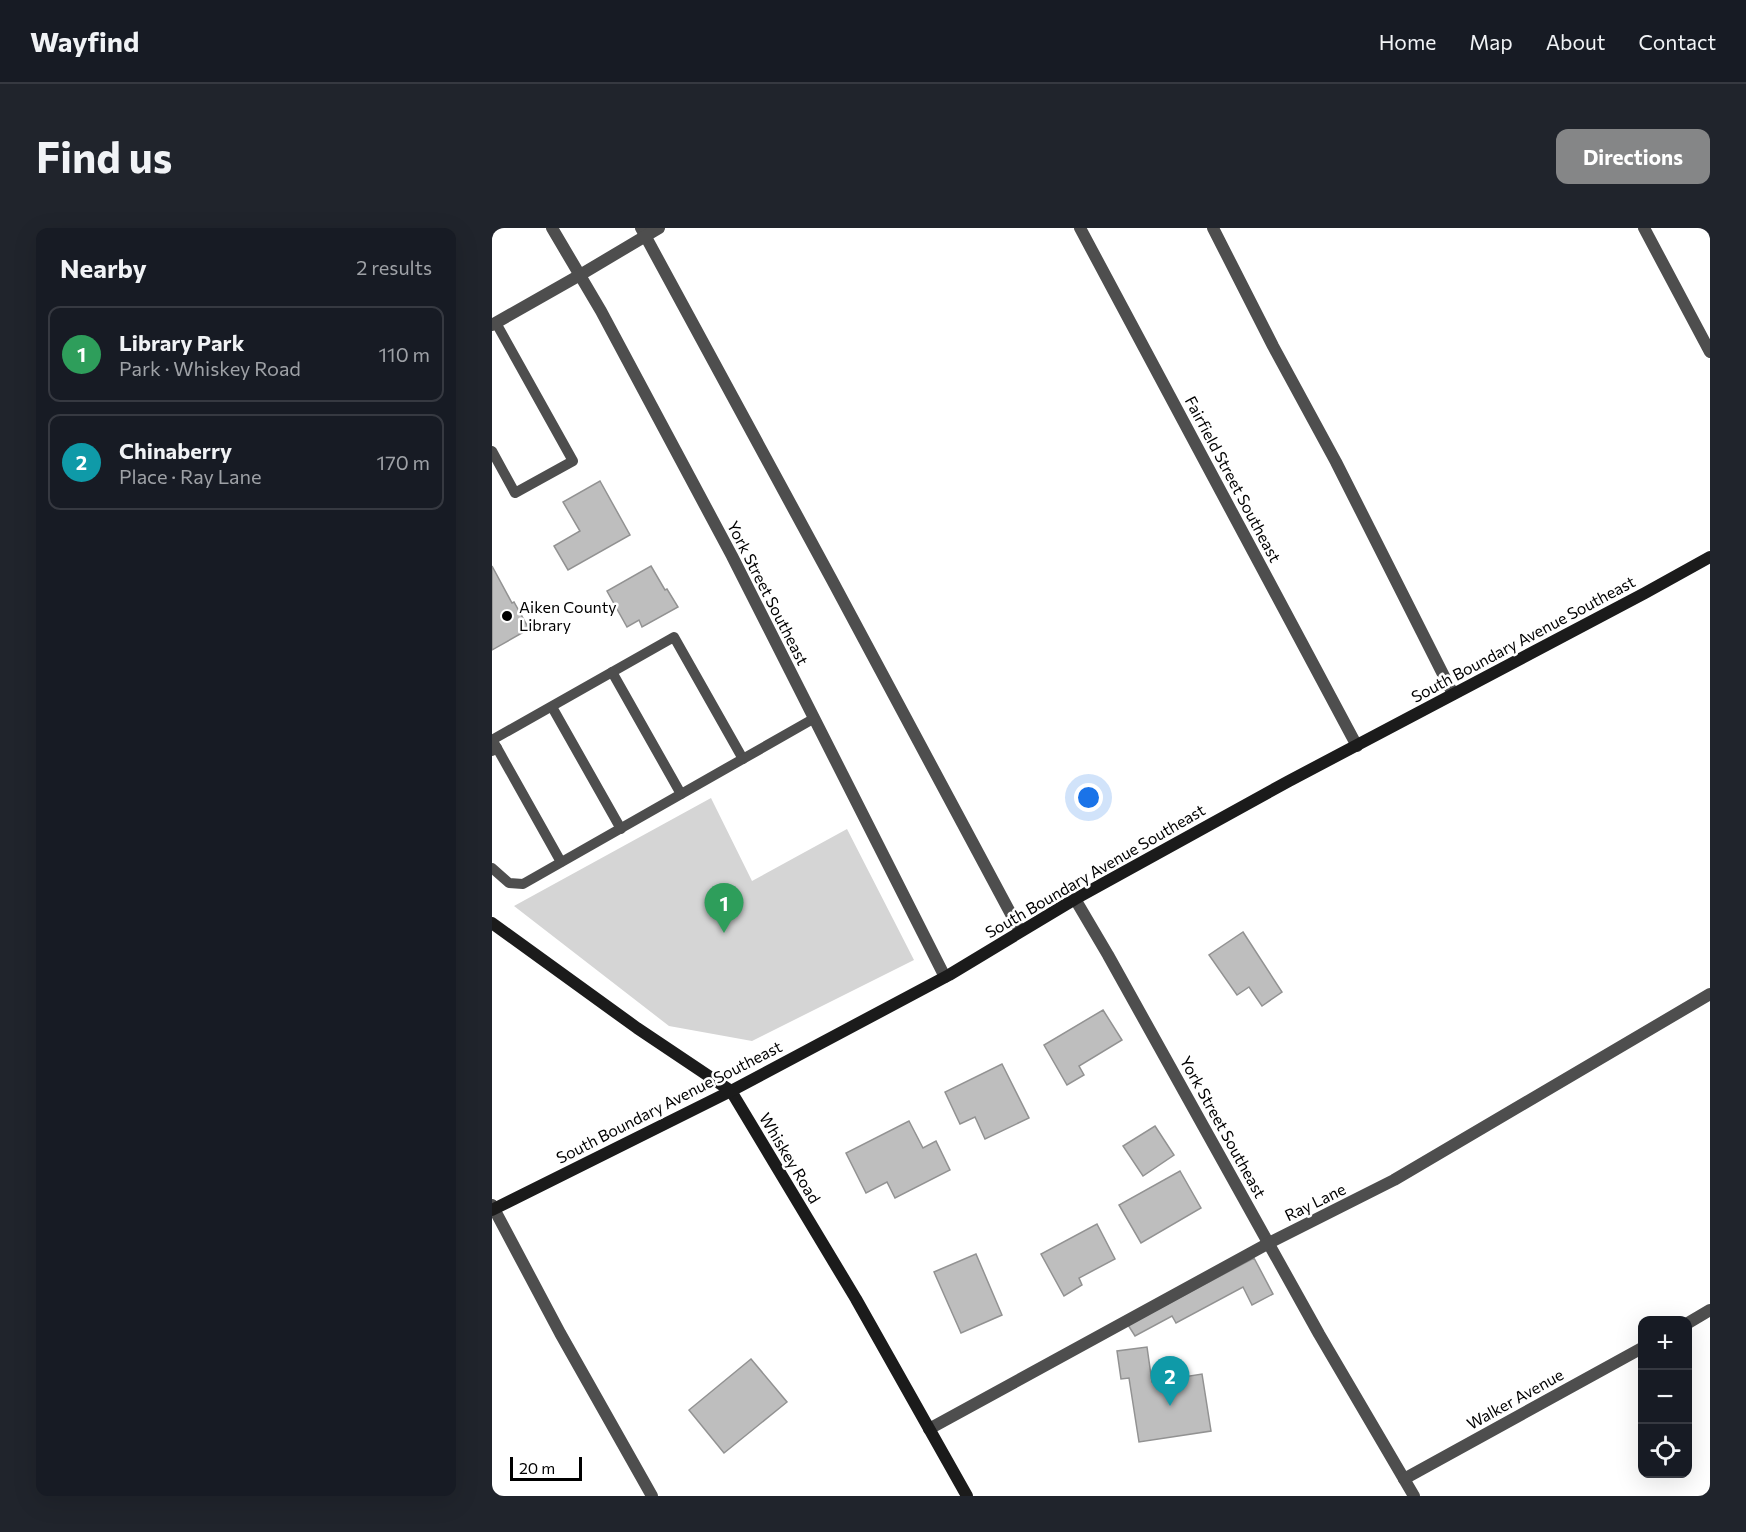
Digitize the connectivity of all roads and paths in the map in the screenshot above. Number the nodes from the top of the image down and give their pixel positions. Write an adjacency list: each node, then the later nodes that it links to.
1 (552, 228): 7 (street, York Street Southeast)
2 (659, 228): 6 (street)
3 (1080, 228): 16 (street, Fairfield Street Southeast)
4 (1213, 228): 13 (street)
5 (1644, 228): 9 (street)
6 (644, 232): 7 (street); 25 (street)
7 (580, 275): 8 (street); 15 (street, York Street Southeast)
8 (494, 324): 10 (lane)
9 (1710, 352)
10 (492, 451)
11 (1710, 557): 13 (street, South Boundary Avenue Southeast)
12 (612, 672): 14 (lane); 18 (lane); 19 (lane)
13 (1454, 694): 16 (street, South Boundary Avenue Southeast)
14 (552, 707): 17 (lane); 20 (lane)
15 (813, 719): 18 (lane); 26 (street, York Street Southeast)
16 (1357, 746): 23 (street, South Boundary Avenue Southeast)
17 (495, 750): 21 (lane)
18 (743, 759): 19 (lane)
19 (681, 794): 20 (lane)
20 (621, 829): 21 (lane)
21 (561, 862): 22 (lane)
22 (492, 868)
23 (1075, 899): 25 (street, South Boundary Avenue Southeast); 30 (street, York Street Southeast)
24 (492, 923): 28 (street, Whiskey Road)
25 (1020, 931): 26 (street, South Boundary Avenue Southeast)
26 (945, 977): 28 (street, South Boundary Avenue Southeast)
27 (1710, 994): 30 (street, Ray Lane)
28 (731, 1091): 29 (street, South Boundary Avenue Southeast); 34 (street, Whiskey Road)
29 (493, 1208): 36 (street)
30 (1269, 1243): 34 (street, Ray Lane); 35 (street, York Street Southeast)
31 (1710, 1310): 32 (street)
32 (1692, 1321)
33 (1638, 1350): 35 (street, Walker Avenue)
34 (929, 1429): 37 (street, Whiskey Road)
35 (1404, 1479): 38 (street, York Street Southeast)
36 (652, 1496)
37 (967, 1496)
38 (1414, 1496)

